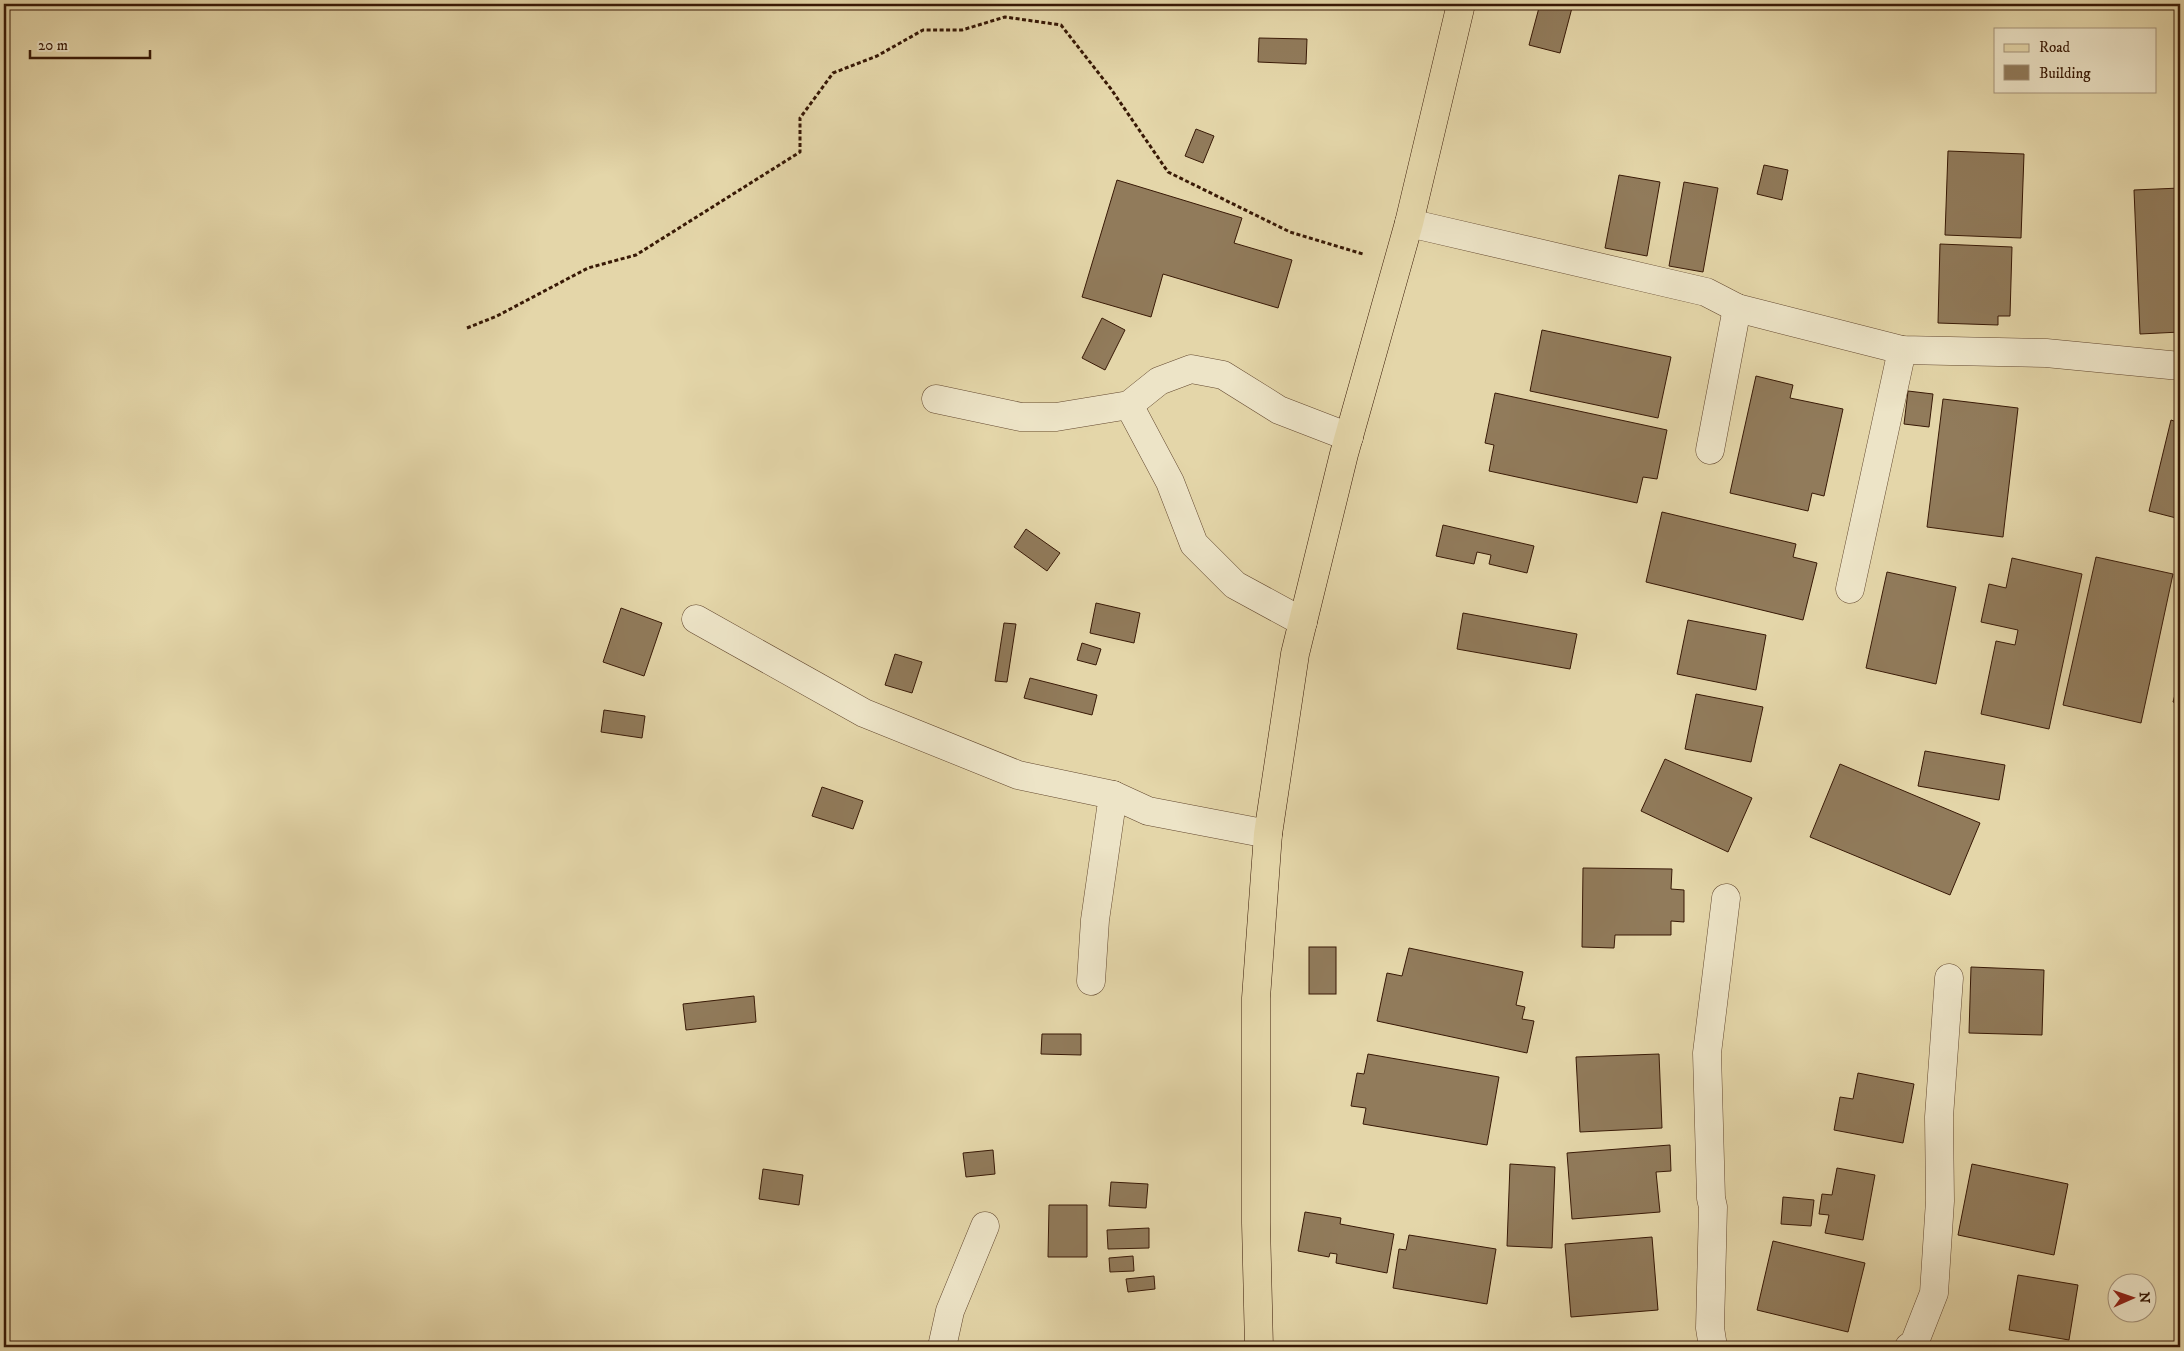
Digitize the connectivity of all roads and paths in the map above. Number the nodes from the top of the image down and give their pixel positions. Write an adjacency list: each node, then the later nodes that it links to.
1 (1461, 4): 2 (main road)
2 (1409, 223): 3 (main road); 4 (street)
3 (1397, 264): 5 (path); 10 (main road)
4 (1737, 308): 6 (street); 11 (street)
5 (467, 328)
6 (1902, 350): 7 (street); 12 (street)
7 (2180, 366)
8 (936, 400): 9 (street)
9 (1129, 405): 10 (street); 14 (street)
10 (1349, 437): 14 (main road)
11 (1710, 450)
12 (1850, 589)
13 (696, 619): 15 (street)
14 (1303, 622): 16 (main road)
15 (1113, 795): 16 (street); 19 (street)
16 (1268, 834): 22 (main road)
17 (1726, 898): 23 (street)
18 (1949, 978): 24 (street)
19 (1091, 981)
20 (985, 1226): 21 (street)
21 (942, 1347)
22 (1259, 1347)
23 (1713, 1347)
24 (1908, 1347)

